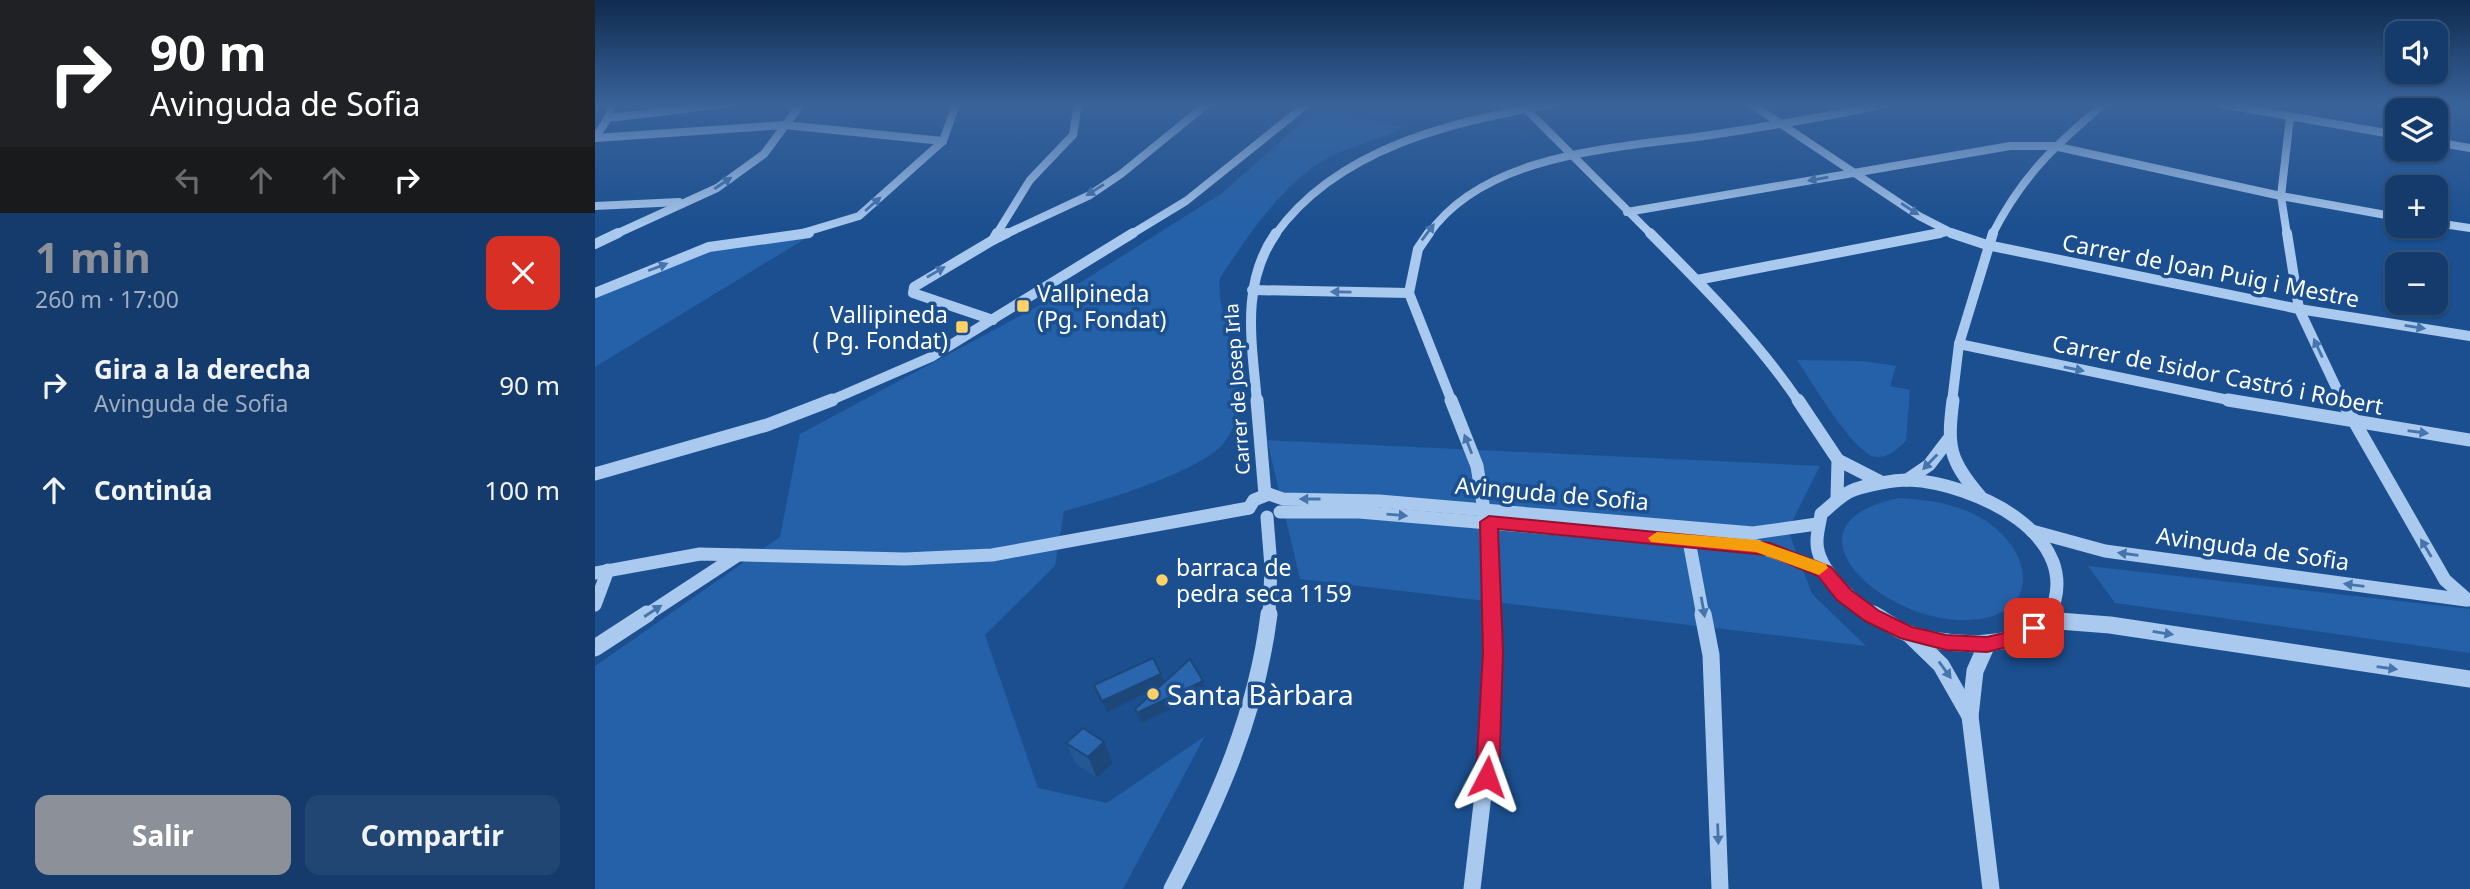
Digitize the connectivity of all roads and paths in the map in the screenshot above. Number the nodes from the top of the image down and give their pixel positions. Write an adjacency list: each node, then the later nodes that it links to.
1 (770, 145): 15 (street, one-way to 1)
2 (938, 145): 27 (street, one-way to 2)
3 (1063, 145): 22 (street)
4 (1156, 145): 22 (street, one-way to 22)
5 (1255, 145): 30 (street)
6 (1397, 145): 26 (street, Carrer de Josep Irla)
7 (1561, 145): 12 (street)
8 (1635, 145): 12 (street)
9 (1813, 145): 13 (street)
10 (2287, 145): 14 (street)
11 (2054, 146): 13 (street); 14 (street); 24 (street)
12 (1570, 155): 17 (street); 28 (street, one-way to 12)
13 (1855, 173): 17 (street, one-way to 17); 21 (street, one-way to 21)
14 (2281, 196): 18 (street); 29 (street)
15 (687, 202): 16 (street); 23 (street)
16 (595, 206)
17 (1627, 212): 25 (street)
18 (2385, 215)
19 (2448, 225): 20 (street)
20 (2470, 228)
21 (1947, 232): 24 (street, Carrer de Joan Puig i Mestre); 25 (street)
22 (993, 240): 30 (street, one-way to 22)
23 (595, 244)
24 (1987, 245): 29 (street, Carrer de Joan Puig i Mestre); 32 (street)
25 (1697, 280): 36 (street)
26 (1252, 290): 28 (street, one-way to 26); 40 (street, Carrer de Josep Irla)
27 (595, 293)
28 (1409, 293): 45 (street, one-way to 28)
29 (2299, 309): 31 (street, Carrer de Joan Puig i Mestre, one-way to 31); 33 (street, one-way to 29)
30 (993, 320): 37 (street)
31 (2470, 336)
32 (1959, 344): 33 (street, Carrer de Isidor Castró i Robert, one-way to 33); 34 (street)
33 (2352, 422): 35 (street, Carrer de Isidor Castró i Robert, one-way to 35); 52 (street, one-way to 33)
34 (1948, 440): 38 (street, one-way to 38); 42 (street)
35 (2470, 440)
36 (1838, 460): 39 (street); 41 (street)
37 (595, 474)
38 (1907, 480): 39 (street); 42 (street)
39 (1881, 482): 41 (street)
40 (1265, 495): 43 (street); 44 (street)
41 (1837, 498): 46 (street)
42 (1981, 498): 47 (street)
43 (1249, 509): 44 (street); 49 (street)
44 (1277, 509): 45 (street, Avinguda de Sofia); 60 (street)
45 (1487, 516): 46 (street, Avinguda de Sofia); 48 (street, Avinguda de Sofia); 61 (street)
46 (1817, 524): 51 (street)
47 (2032, 531): 52 (street, Avinguda de Sofia, one-way to 47); 54 (street)
48 (1689, 541): 51 (street, Avinguda de Sofia); 62 (street, one-way to 62)
49 (738, 555): 50 (street); 57 (street, one-way to 49)
50 (602, 571): 53 (street)
51 (1825, 571): 55 (street)
52 (2469, 600)
53 (595, 605)
54 (2046, 620): 56 (street); 58 (street, one-way to 58)
55 (1907, 633): 56 (street); 59 (street, one-way to 59)
56 (1987, 644): 59 (street)
57 (595, 648)
58 (2470, 679)
59 (1970, 716): 63 (street)
60 (1171, 889)
61 (1472, 889)
62 (1720, 889)
63 (1991, 889)

